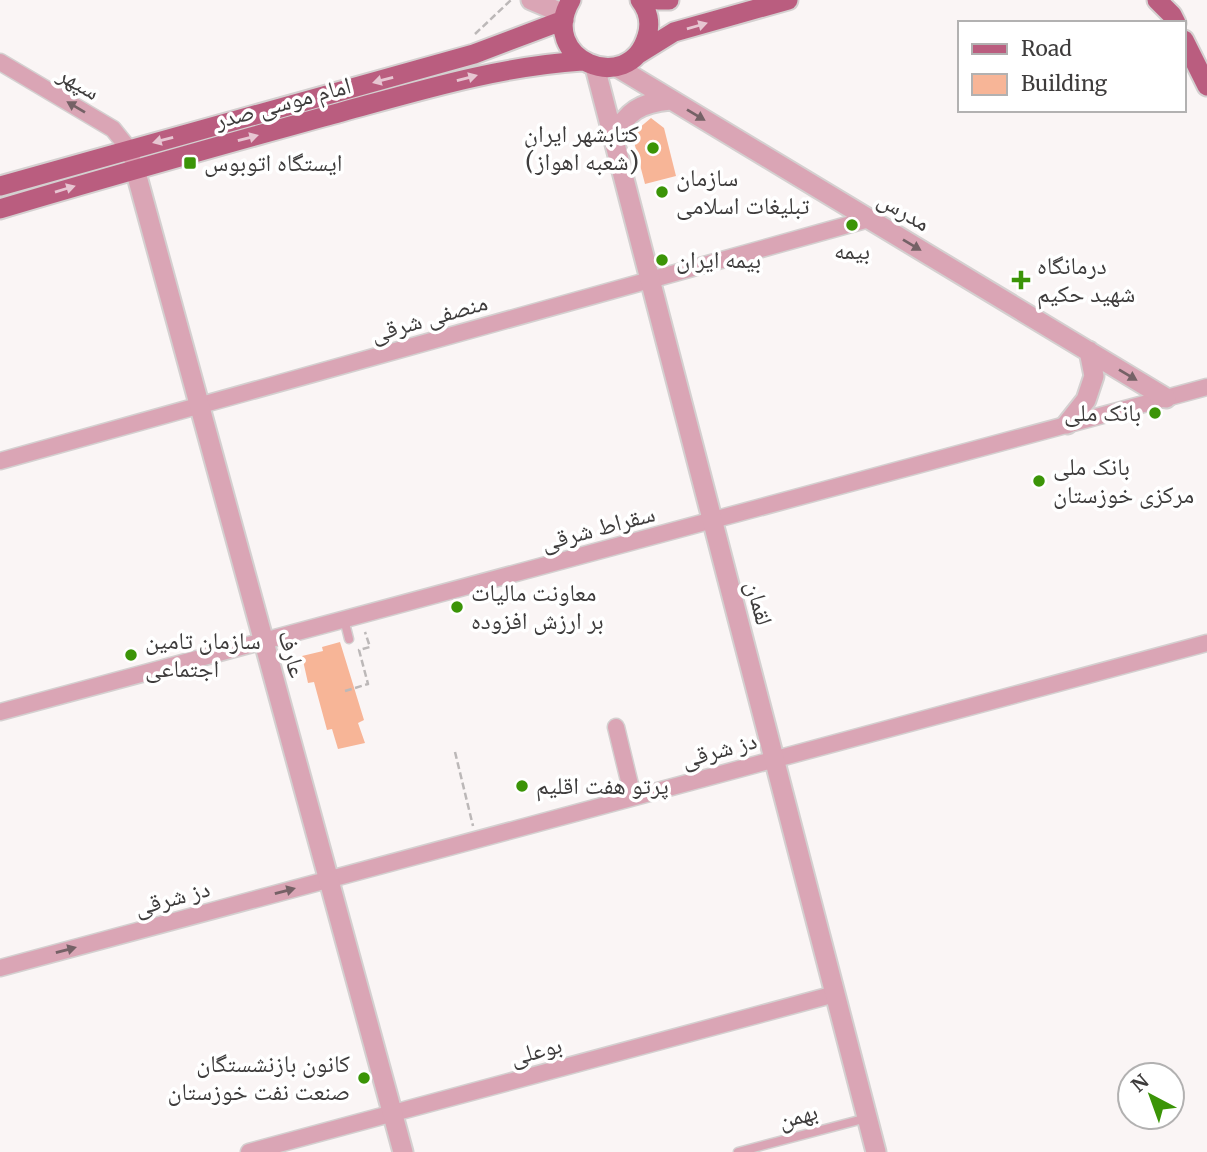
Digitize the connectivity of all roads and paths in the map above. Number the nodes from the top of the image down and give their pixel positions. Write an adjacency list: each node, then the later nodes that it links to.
1 (511, 0): 10 (path)
2 (531, 0): 8 (street)
3 (640, 0): 12 (main road)
4 (658, 0): 5 (main road)
5 (669, 0)
6 (788, 0): 12 (main road, one-way to 6)
7 (1157, 0): 9 (main road)
8 (566, 11): 14 (main road); 19 (main road, امام موسی صدر, one-way to 19)
9 (1174, 21)
10 (475, 34)
11 (1186, 44): 16 (main road)
12 (636, 55): 15 (main road)
13 (0, 62): 19 (street, سپهر, one-way to 13)
14 (588, 64): 15 (main road, امام موسی صدر); 18 (street, لقمان); 20 (main road, امام موسی صدر, one-way to 14)
15 (617, 67): 17 (street, مدرس)
16 (1207, 86)
17 (670, 100): 18 (street); 23 (street, مدرس, one-way to 23)
18 (613, 138): 24 (street, لقمان)
19 (129, 149): 20 (street); 21 (main road, امام موسی صدر)
20 (135, 169): 22 (main road, امام موسی صدر, one-way to 20); 28 (street, عارف)
21 (0, 186)
22 (0, 209)
23 (869, 219): 24 (street, منصفی شرقی); 25 (street, مدرس, one-way to 25)
24 (650, 280): 28 (street, منصفی شرقی); 31 (street, لقمان)
25 (1089, 351): 27 (street, مدرس, one-way to 27); 29 (street)
26 (1207, 387): 27 (street, سقراط شرقی)
27 (1166, 398): 29 (street, سقراط شرقی)
28 (199, 406): 30 (street, منصفی شرقی); 34 (street, عارف)
29 (1068, 424): 31 (street, سقراط شرقی)
30 (0, 461)
31 (712, 520): 32 (street, سقراط شرقی); 40 (street, لقمان)
32 (352, 617): 33 (lane); 34 (street, سقراط شرقی); 36 (path)
33 (349, 639)
34 (263, 641): 37 (street, سقراط شرقی); 43 (street, عارف)
35 (1207, 643): 40 (street, دز شرقی)
36 (345, 691)
37 (0, 712)
38 (616, 727): 41 (street)
39 (455, 752): 42 (path)
40 (774, 758): 41 (street, دز شرقی); 45 (street, لقمان)
41 (633, 797): 42 (street, دز شرقی)
42 (477, 839): 43 (street, دز شرقی)
43 (328, 879): 44 (street, دز شرقی, one-way to 43); 46 (street, عارف)
44 (0, 968)
45 (835, 994): 46 (street, بوعلی); 47 (street, لقمان)
46 (392, 1113): 48 (street, بوعلی); 49 (street, عارف)
47 (867, 1118): 50 (lane, بهمن); 51 (street, لقمان)
48 (248, 1152)
49 (402, 1152)
50 (738, 1152)
51 (876, 1152)

